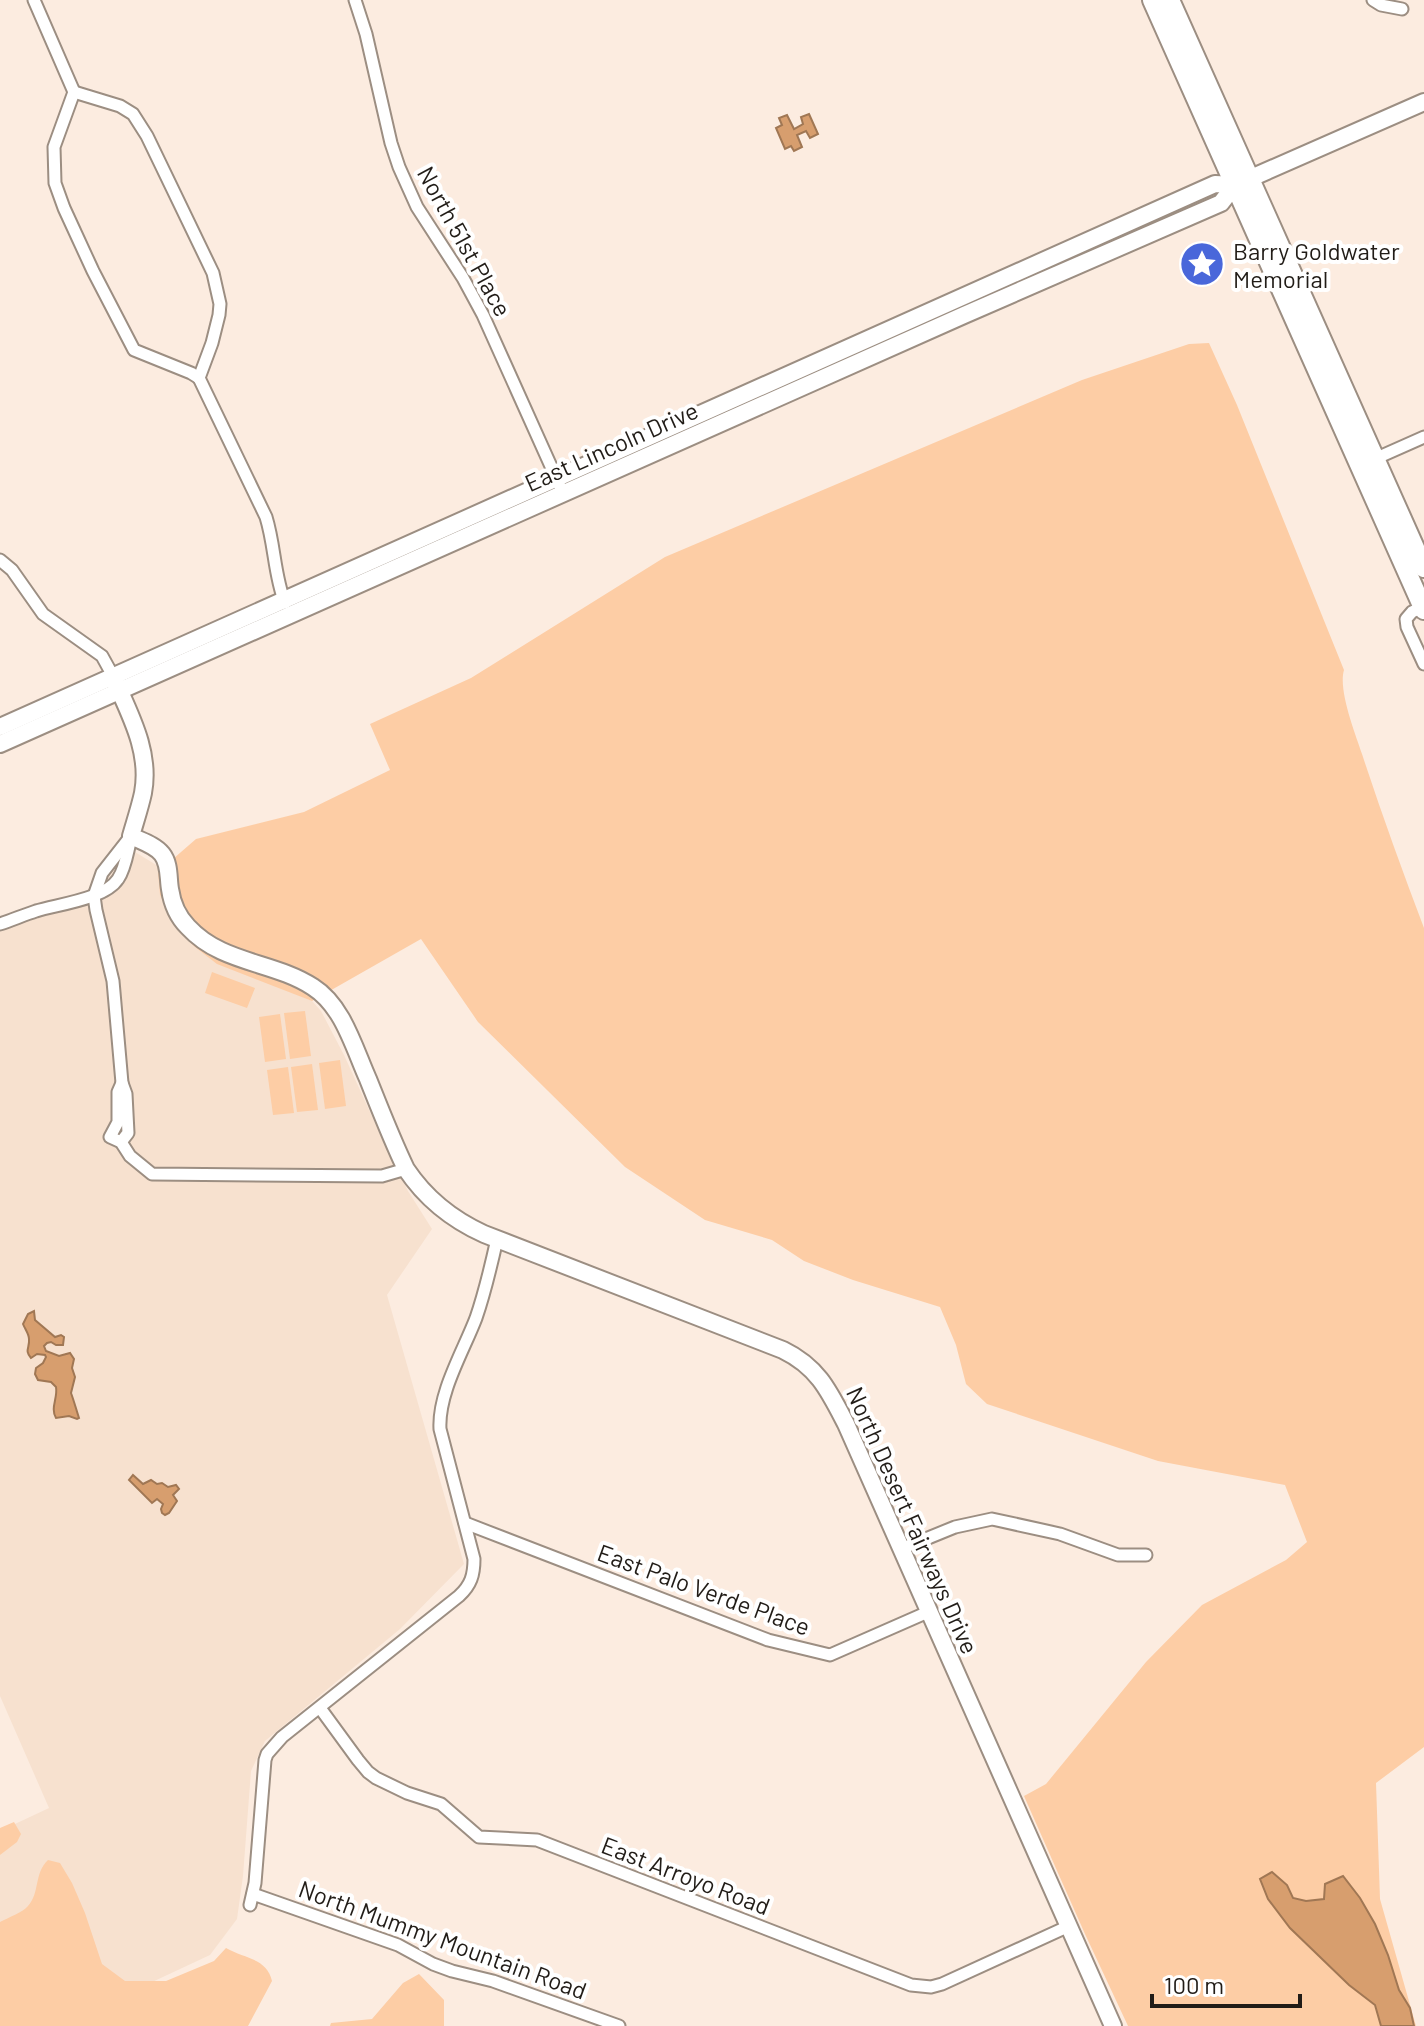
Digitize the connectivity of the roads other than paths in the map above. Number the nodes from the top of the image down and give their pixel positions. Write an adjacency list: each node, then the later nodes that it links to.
1 (34, 0): 7 (street)
2 (355, 0): 13 (street, North 51st Place)
3 (1152, 0): 9 (main road)
4 (1170, 0): 9 (main road)
5 (1373, 0): 6 (street)
6 (1402, 9)
7 (74, 92): 10 (street); 10 (street)
8 (1424, 102): 9 (street, East Lincoln Drive)
9 (1242, 182): 12 (main road); 13 (street, East Lincoln Drive)
10 (199, 378): 16 (street)
11 (1424, 437): 12 (street)
12 (1368, 462): 15 (main road); 17 (main road)
13 (560, 486): 16 (street, East Lincoln Drive)
14 (0, 560): 19 (street)
15 (1424, 568)
16 (287, 608): 19 (street, East Lincoln Drive)
17 (1424, 608): 18 (street)
18 (1424, 664)
19 (116, 684): 20 (street, East Lincoln Drive); 21 (street, East Lincoln Drive); 22 (street)
20 (0, 727)
21 (0, 744)
22 (131, 836): 23 (street); 25 (street, North Desert Fairways Drive)
23 (94, 896): 24 (street); 25 (street)
24 (0, 924)
25 (406, 1169): 26 (street, North Desert Fairways Drive)
26 (497, 1239): 27 (street, North Mummy Mountain Road); 28 (street, North Desert Fairways Drive)
27 (465, 1523): 30 (street, East Palo Verde Place); 31 (street, North Mummy Mountain Road)
28 (901, 1549): 29 (street); 30 (street, North Desert Fairways Drive)
29 (1146, 1555)
30 (928, 1612): 32 (street, North Desert Fairways Drive)
31 (320, 1708): 32 (street, East Arroyo Road); 33 (street, North Mummy Mountain Road)
32 (1069, 1926): 34 (street, North Desert Fairways Drive)
33 (619, 2026)
34 (1113, 2026)

